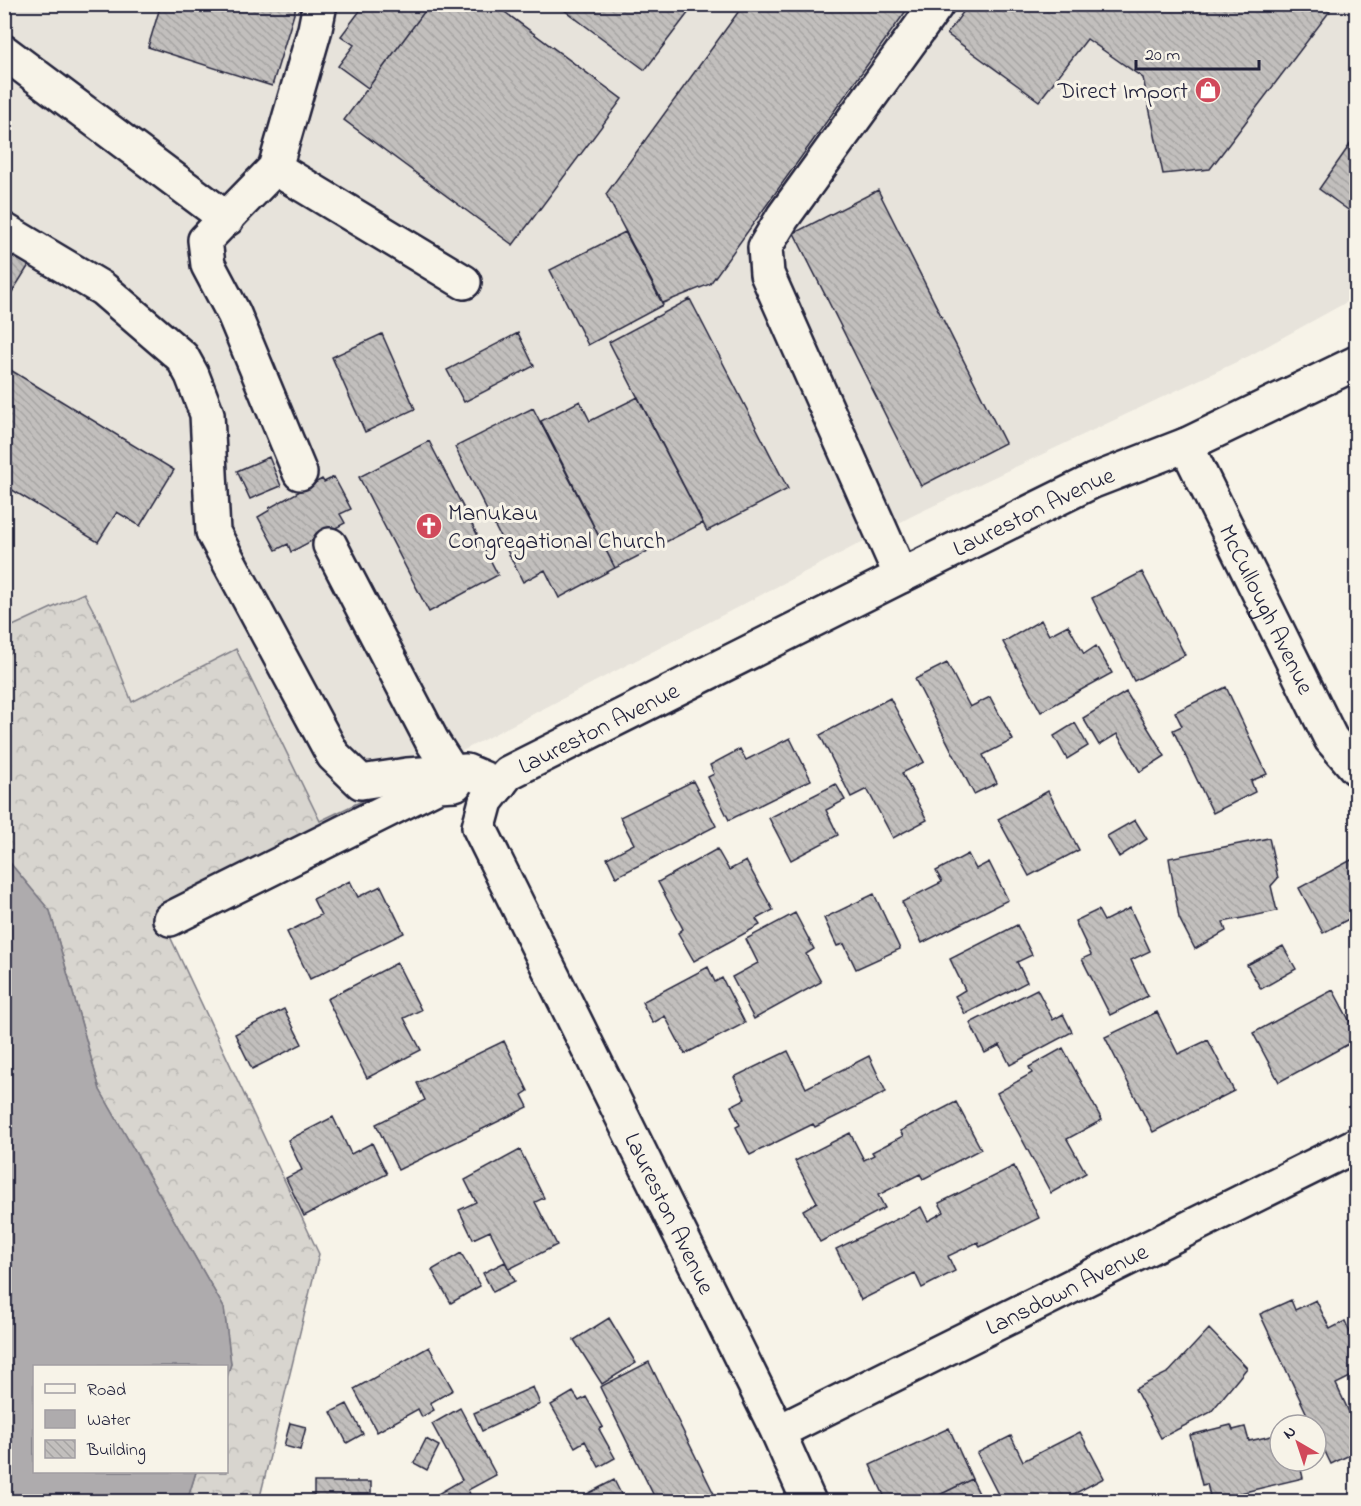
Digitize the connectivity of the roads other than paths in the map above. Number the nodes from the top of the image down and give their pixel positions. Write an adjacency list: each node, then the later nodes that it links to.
1 (320, 4): 4 (street)
2 (937, 4): 12 (street)
3 (4, 52): 5 (street)
4 (275, 168): 5 (street); 7 (street)
5 (227, 219): 10 (street)
6 (4, 230): 14 (street)
7 (464, 282)
8 (1356, 363): 9 (street, Laureston Avenue)
9 (1186, 445): 12 (street, Laureston Avenue); 13 (street, McCullough Avenue)
10 (300, 473)
11 (330, 545): 14 (street)
12 (901, 576): 15 (street, Laureston Avenue)
13 (1356, 768)
14 (452, 772): 15 (street)
15 (499, 785): 16 (street); 18 (street, Laureston Avenue)
16 (170, 919)
17 (1356, 1145): 18 (street, Lansdown Avenue)
18 (778, 1432): 19 (street, Laureston Avenue)
19 (809, 1502)

